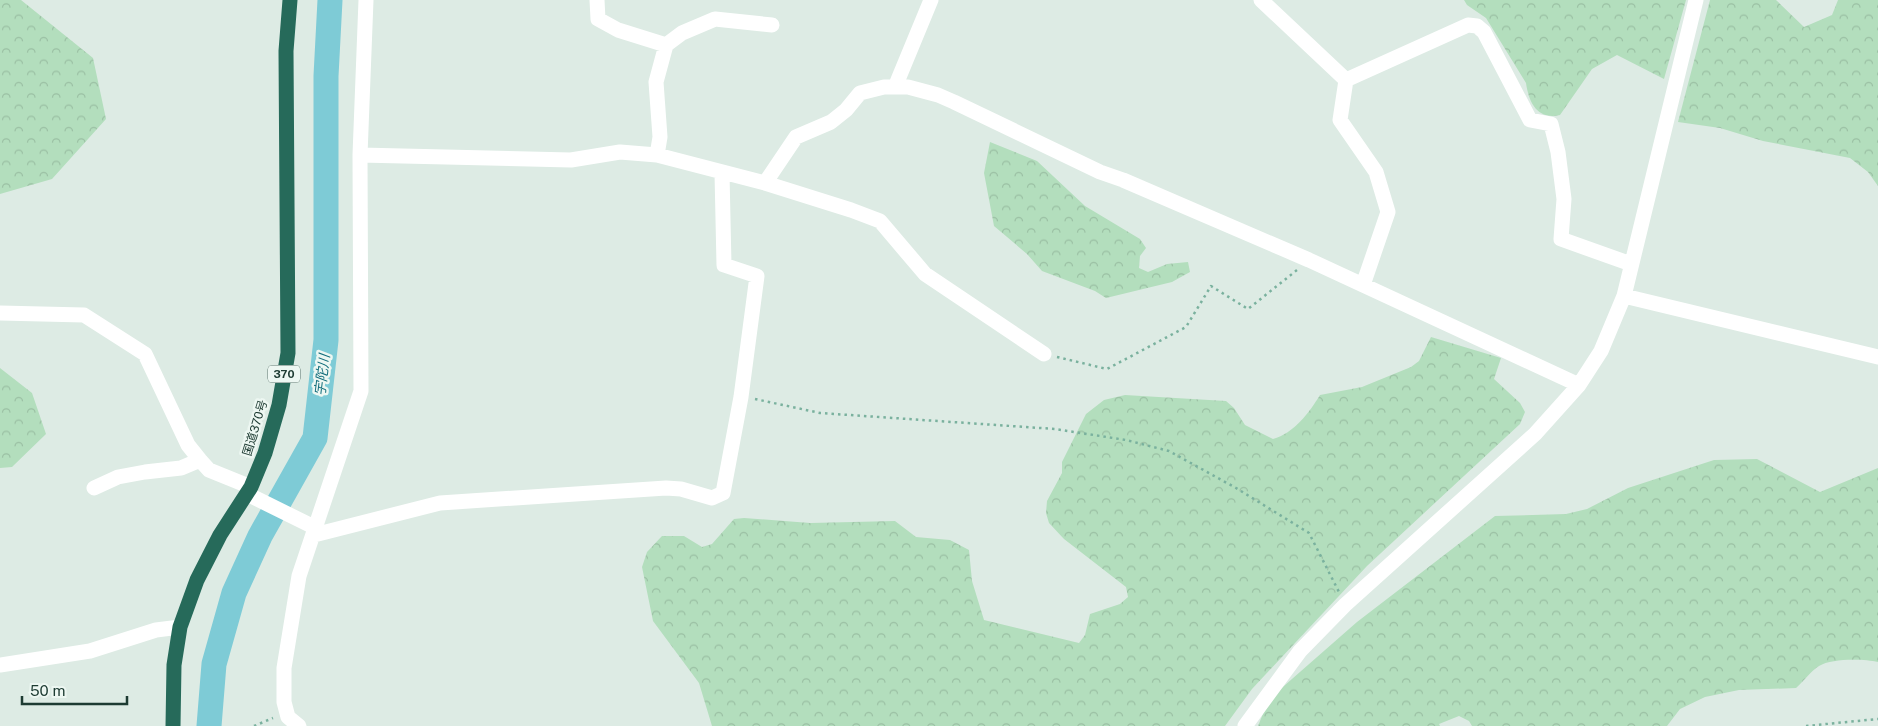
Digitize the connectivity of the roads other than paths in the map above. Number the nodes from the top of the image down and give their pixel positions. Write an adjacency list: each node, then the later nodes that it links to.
1 (290, 0): 24 (highway, 国道370号 / 370)
2 (366, 0): 11 (street)
3 (597, 0): 8 (street)
4 (931, 0): 10 (street)
5 (1261, 0): 9 (street)
6 (1696, 0): 15 (street)
7 (772, 25): 8 (street)
8 (666, 45): 12 (street)
9 (1346, 80): 15 (street); 16 (street)
10 (894, 87): 14 (street); 16 (street)
11 (360, 155): 12 (street); 25 (street)
12 (657, 155): 13 (street)
13 (722, 173): 14 (street); 25 (street)
14 (765, 183): 19 (street)
15 (1631, 264): 17 (street)
16 (1363, 285): 21 (street)
17 (1624, 296): 20 (street); 21 (street)
18 (0, 313): 22 (street)
19 (1044, 354)
20 (1878, 358)
21 (1579, 385): 30 (street)
22 (200, 460): 23 (street); 24 (street)
23 (94, 488)
24 (251, 493): 25 (street); 26 (highway, 国道370号 / 370)
25 (313, 529): 29 (street)
26 (180, 627): 27 (street); 28 (highway, 国道370号 / 370)
27 (0, 665)
28 (174, 726)
29 (299, 726)
30 (1245, 726)

